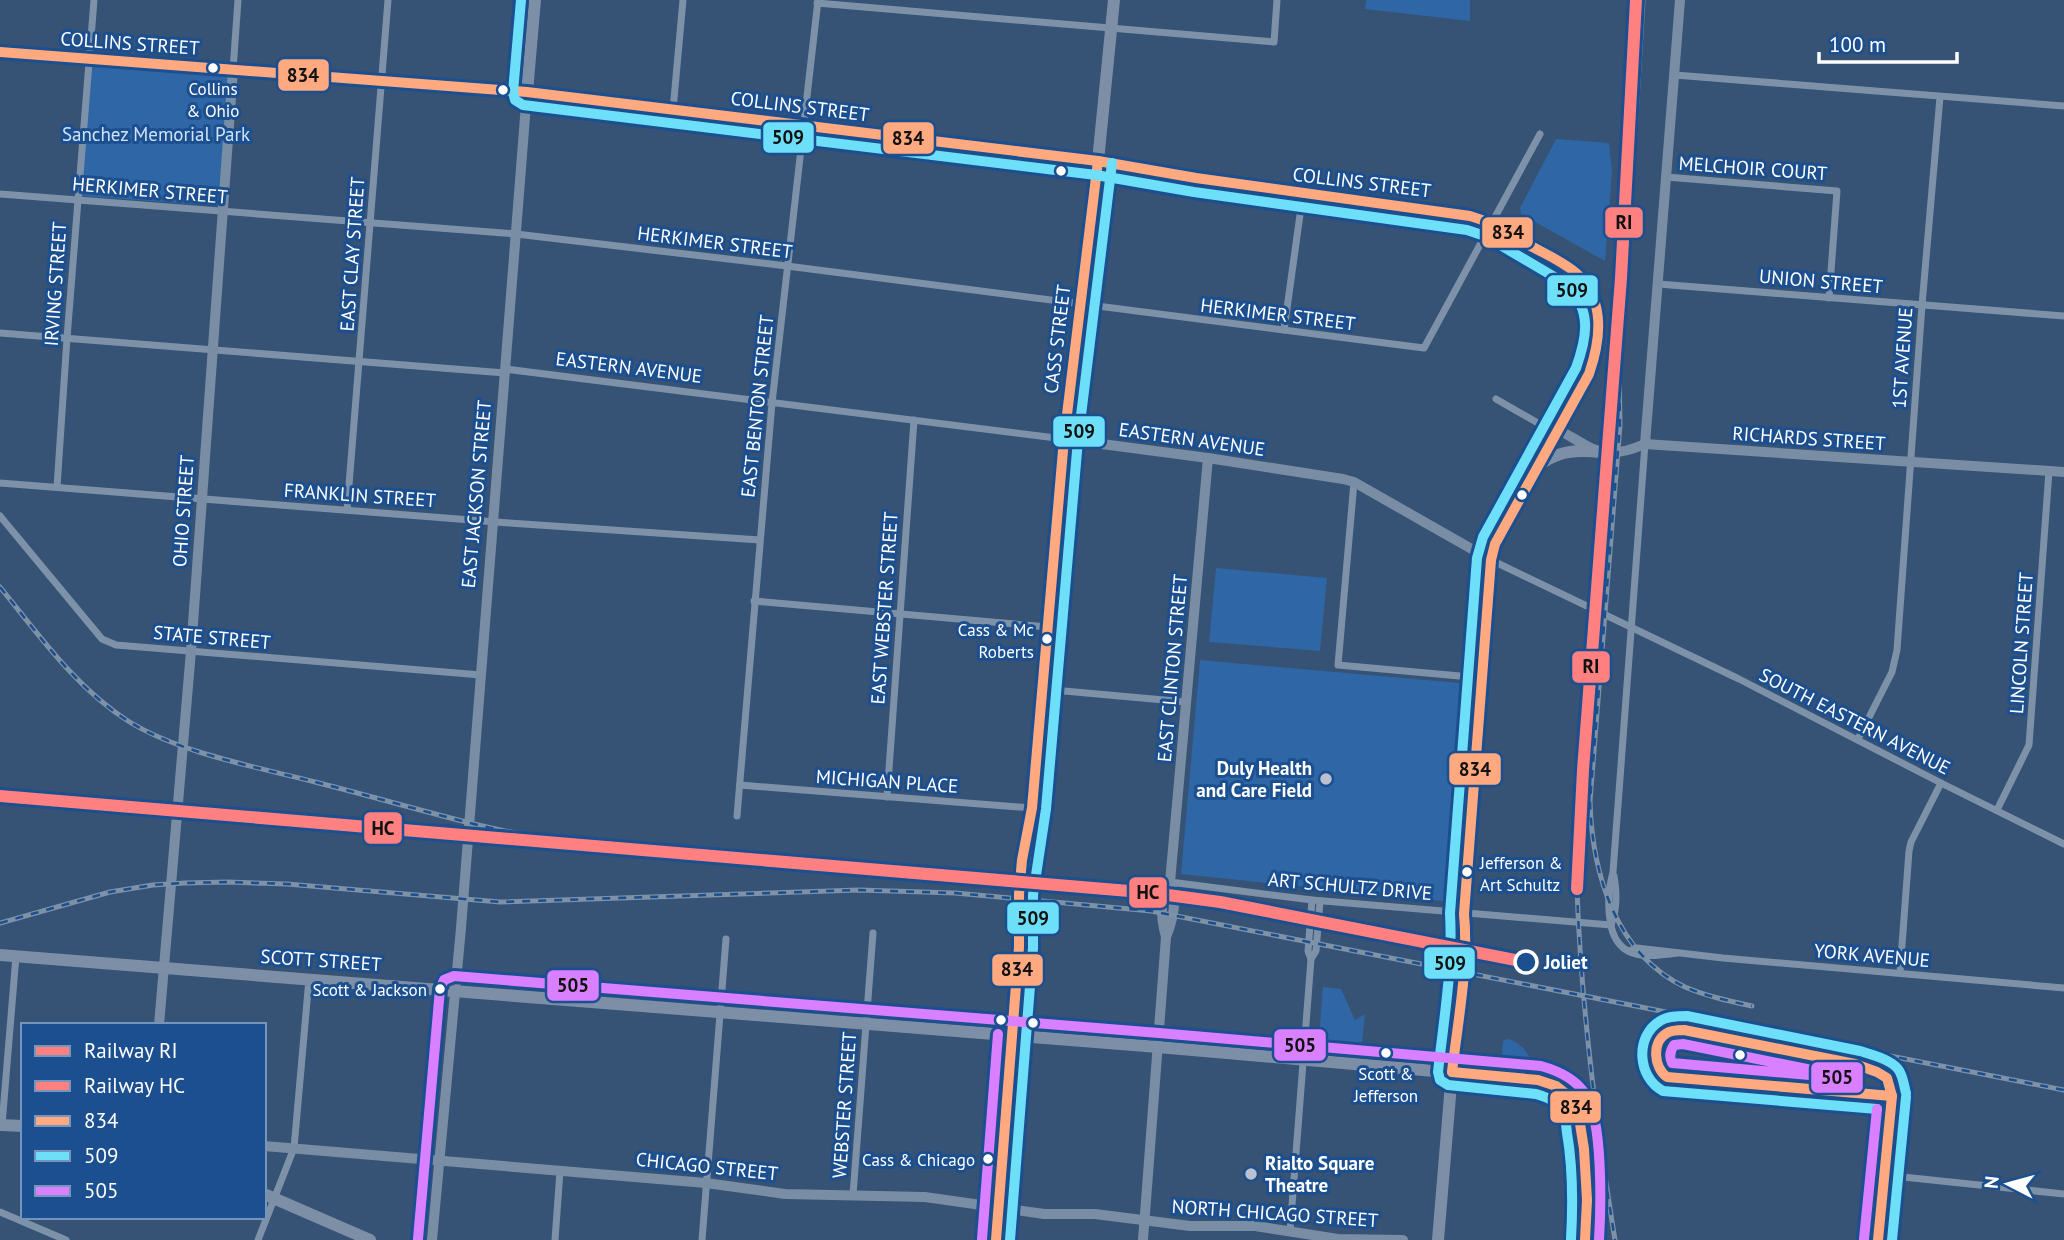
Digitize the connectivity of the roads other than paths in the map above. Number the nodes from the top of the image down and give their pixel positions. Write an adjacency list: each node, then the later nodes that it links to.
1 (93, 0): 12 (street, IRVING STREET)
2 (238, 0): 13 (street, OHIO STREET)
3 (388, 0): 15 (street, EAST CLAY STREET)
4 (535, 0): 16 (main road, EAST JACKSON STREET)
5 (683, 0): 19 (street)
6 (1114, 0): 10 (main road, CASS STREET)
7 (1277, 0): 10 (street)
8 (1680, 0): 14 (street)
9 (818, 1): 10 (street); 20 (street, EAST BENTON STREET)
10 (1111, 28): 22 (main road, CASS STREET)
11 (0, 52): 12 (main road, COLLINS STREET)
12 (89, 59): 13 (main road, COLLINS STREET); 26 (street, IRVING STREET)
13 (233, 70): 15 (main road, COLLINS STREET); 27 (street, OHIO STREET)
14 (1675, 75): 17 (street); 23 (street)
15 (381, 81): 16 (main road, COLLINS STREET); 28 (street, EAST CLAY STREET)
16 (527, 92): 19 (main road, COLLINS STREET); 30 (street, EAST JACKSON STREET)
17 (1940, 97): 18 (street); 35 (street, 1ST AVENUE)
18 (2064, 106)
19 (673, 110): 20 (main road, COLLINS STREET)
20 (803, 126): 22 (main road, COLLINS STREET); 31 (street, EAST BENTON STREET)
21 (1540, 134): 29 (street)
22 (1098, 161): 24 (main road, COLLINS STREET); 34 (main road, CASS STREET)
23 (1666, 177): 32 (street); 33 (street, MELCHOIR COURT)
24 (1303, 193): 29 (main road, COLLINS STREET); 37 (street)
25 (0, 194): 26 (street, HERKIMER STREET)
26 (77, 200): 27 (street, HERKIMER STREET); 39 (street, IRVING STREET)
27 (223, 212): 28 (street, HERKIMER STREET); 40 (street, OHIO STREET)
28 (370, 223): 30 (street, HERKIMER STREET); 41 (street, EAST CLAY STREET)
29 (1491, 223): 37 (street, HERKIMER STREET); 46 (main road, COLLINS STREET)
30 (516, 234): 31 (street, HERKIMER STREET); 42 (street, EAST JACKSON STREET)
31 (787, 266): 34 (street, HERKIMER STREET); 44 (street, EAST BENTON STREET)
32 (1658, 284): 33 (street, UNION STREET); 48 (street)
33 (1829, 298): 35 (street, UNION STREET)
34 (1081, 305): 37 (street, HERKIMER STREET); 47 (main road, CASS STREET)
35 (1922, 305): 36 (street, UNION STREET); 51 (street, 1ST AVENUE)
36 (2064, 316)
37 (1284, 330)
38 (0, 333): 39 (street, EASTERN AVENUE)
39 (67, 338): 40 (street, EASTERN AVENUE); 57 (street, IRVING STREET)
40 (213, 351): 41 (street, EASTERN AVENUE); 58 (street, OHIO STREET)
41 (359, 362): 42 (street, EASTERN AVENUE); 59 (street, EAST CLAY STREET)
42 (505, 371): 44 (street, EASTERN AVENUE); 61 (street, EAST JACKSON STREET)
43 (1496, 399): 46 (street)
44 (772, 403): 45 (street, EASTERN AVENUE); 62 (street, EAST BENTON STREET)
45 (914, 420): 47 (street, EASTERN AVENUE); 65 (street, EAST WEBSTER STREET)
46 (1559, 430): 49 (street); 52 (main road)
47 (1064, 439): 50 (street, EASTERN AVENUE); 67 (main road, CASS STREET)
48 (1645, 444): 49 (street, RICHARDS STREET); 51 (street, RICHARDS STREET); 66 (street)
49 (1601, 452): 52 (main road)
50 (1208, 458): 55 (street, EASTERN AVENUE); 72 (street, EAST CLINTON STREET)
51 (1910, 462): 53 (street, RICHARDS STREET); 73 (street, 1ST AVENUE)
52 (1539, 465): 63 (main road)
53 (2049, 471): 54 (street, RICHARDS STREET); 78 (street, LINCOLN STREET)
54 (2064, 472)
55 (1354, 482): 63 (street, EASTERN AVENUE); 70 (street)
56 (0, 483): 57 (street, FRANKLIN STREET)
57 (57, 487): 58 (street, FRANKLIN STREET)
58 (201, 499): 59 (street, FRANKLIN STREET); 68 (street, OHIO STREET)
59 (347, 510): 61 (street, FRANKLIN STREET)
60 (0, 516): 68 (street, STATE STREET)
61 (493, 522): 62 (street, FRANKLIN STREET); 69 (street, EAST JACKSON STREET)
62 (760, 540): 64 (street, EAST BENTON STREET)
63 (1491, 560): 66 (street, EASTERN AVENUE); 70 (main road)
64 (754, 601): 65 (street); 75 (street, EAST BENTON STREET)
65 (900, 613): 67 (street); 76 (street, EAST WEBSTER STREET)
66 (1632, 626): 73 (street, SOUTH EASTERN AVENUE); 84 (street)
67 (1048, 627): 71 (main road, CASS STREET)
68 (191, 651): 69 (street, STATE STREET); 90 (street, OHIO STREET)
69 (481, 675): 95 (street, EAST JACKSON STREET)
70 (1482, 678): 83 (main road)
71 (1042, 689): 72 (street); 77 (main road, CASS STREET)
72 (1186, 702): 81 (street, EAST CLINTON STREET)
73 (1858, 739): 74 (street, SOUTH EASTERN AVENUE)
74 (1941, 783): 78 (street, SOUTH EASTERN AVENUE); 91 (street)
75 (740, 785): 76 (street, MICHIGAN PLACE); 79 (street, EAST BENTON STREET)
76 (887, 797): 77 (street, MICHIGAN PLACE)
77 (1032, 808): 99 (main road, CASS STREET)
78 (1997, 810): 80 (street, SOUTH EASTERN AVENUE)
79 (737, 816)
80 (2064, 844)
81 (1170, 882): 82 (street, ART SCHULTZ DRIVE); 100 (street, EAST CLINTON STREET)
82 (1316, 900): 83 (street, ART SCHULTZ DRIVE); 101 (street)
83 (1464, 914): 84 (street, ART SCHULTZ DRIVE); 87 (main road)
84 (1611, 925): 91 (street, YORK AVENUE)
85 (873, 933): 98 (street, WEBSTER STREET)
86 (726, 939): 96 (street)
87 (1460, 944)
88 (0, 955): 89 (main road, SCOTT STREET)
89 (16, 956): 90 (main road, SCOTT STREET); 103 (street)
90 (164, 968): 93 (main road, SCOTT STREET); 97 (street, OHIO STREET)
91 (1900, 972): 94 (street, YORK AVENUE)
92 (1458, 976): 102 (main road)
93 (309, 979): 95 (main road, SCOTT STREET); 106 (street)
94 (2064, 988)
95 (454, 990): 96 (main road, SCOTT STREET); 107 (street, EAST JACKSON STREET)
96 (720, 1012): 98 (main road, SCOTT STREET); 109 (street)
97 (159, 1023)
98 (866, 1023): 99 (main road, SCOTT STREET); 111 (street, WEBSTER STREET)
99 (1012, 1035): 100 (main road, SCOTT STREET); 113 (main road, CASS STREET)
100 (1158, 1047): 101 (main road, SCOTT STREET); 116 (street, EAST CLINTON STREET)
101 (1303, 1059): 102 (main road, SCOTT STREET); 117 (street)
102 (1452, 1072): 127 (main road); 128 (main road, SCOTT STREET)
103 (1, 1125): 104 (main road)
104 (21, 1126)
105 (266, 1146): 106 (street, CHICAGO STREET)
106 (293, 1148): 107 (street, CHICAGO STREET); 112 (street)
107 (439, 1161): 108 (street, CHICAGO STREET); 121 (street, EAST JACKSON STREET)
108 (560, 1171): 109 (street, CHICAGO STREET); 122 (street)
109 (706, 1183): 111 (street, CHICAGO STREET); 123 (street)
110 (2064, 1194): 129 (street)
111 (853, 1195): 113 (street, CHICAGO STREET)
112 (270, 1197): 120 (main road)
113 (999, 1208): 116 (street, CHICAGO STREET); 124 (main road, CASS STREET)
114 (0, 1212): 118 (street)
115 (264, 1219): 119 (street)
116 (1145, 1219): 117 (street, NORTH CHICAGO STREET); 125 (street, EAST CLINTON STREET)
117 (1290, 1231): 126 (street, NORTH CHICAGO STREET)
118 (66, 1240)
119 (258, 1240)
120 (370, 1240)
121 (432, 1240)
122 (555, 1240)
123 (702, 1240)
124 (996, 1240)
125 (1143, 1240)
126 (1403, 1240)
127 (1438, 1240)
128 (1585, 1240)
129 (1878, 1240)

